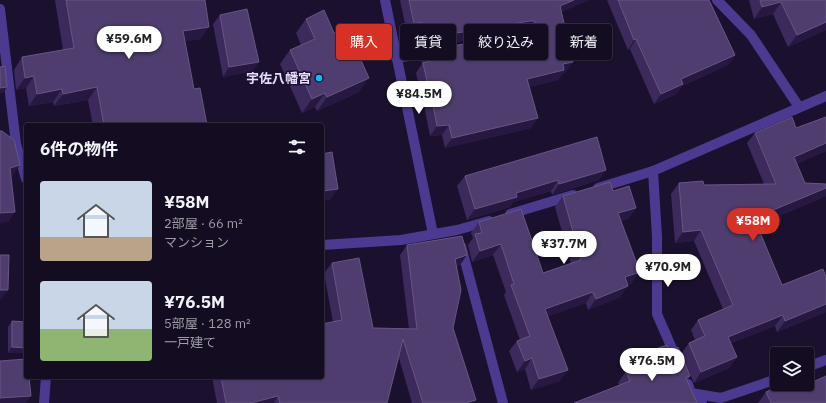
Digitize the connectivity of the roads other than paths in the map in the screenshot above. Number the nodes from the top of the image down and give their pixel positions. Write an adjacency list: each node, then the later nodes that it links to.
1 (385, 0): 5 (street)
2 (717, 0): 7 (street)
3 (0, 9): 9 (street)
4 (400, 57): 5 (street)
5 (396, 58): 14 (street)
6 (826, 96): 7 (street)
7 (799, 107): 11 (street)
8 (6, 136): 9 (street)
9 (16, 144): 10 (street); 12 (street)
10 (24, 148)
11 (653, 171): 13 (street); 20 (street)
12 (24, 172)
13 (457, 230): 14 (street); 22 (street)
14 (433, 234): 15 (street)
15 (324, 245)
16 (826, 360): 17 (street)
17 (814, 364)
18 (46, 379): 21 (street)
19 (770, 381): 20 (street)
20 (691, 393): 23 (street)
21 (44, 403)
22 (503, 403)
23 (702, 403)

